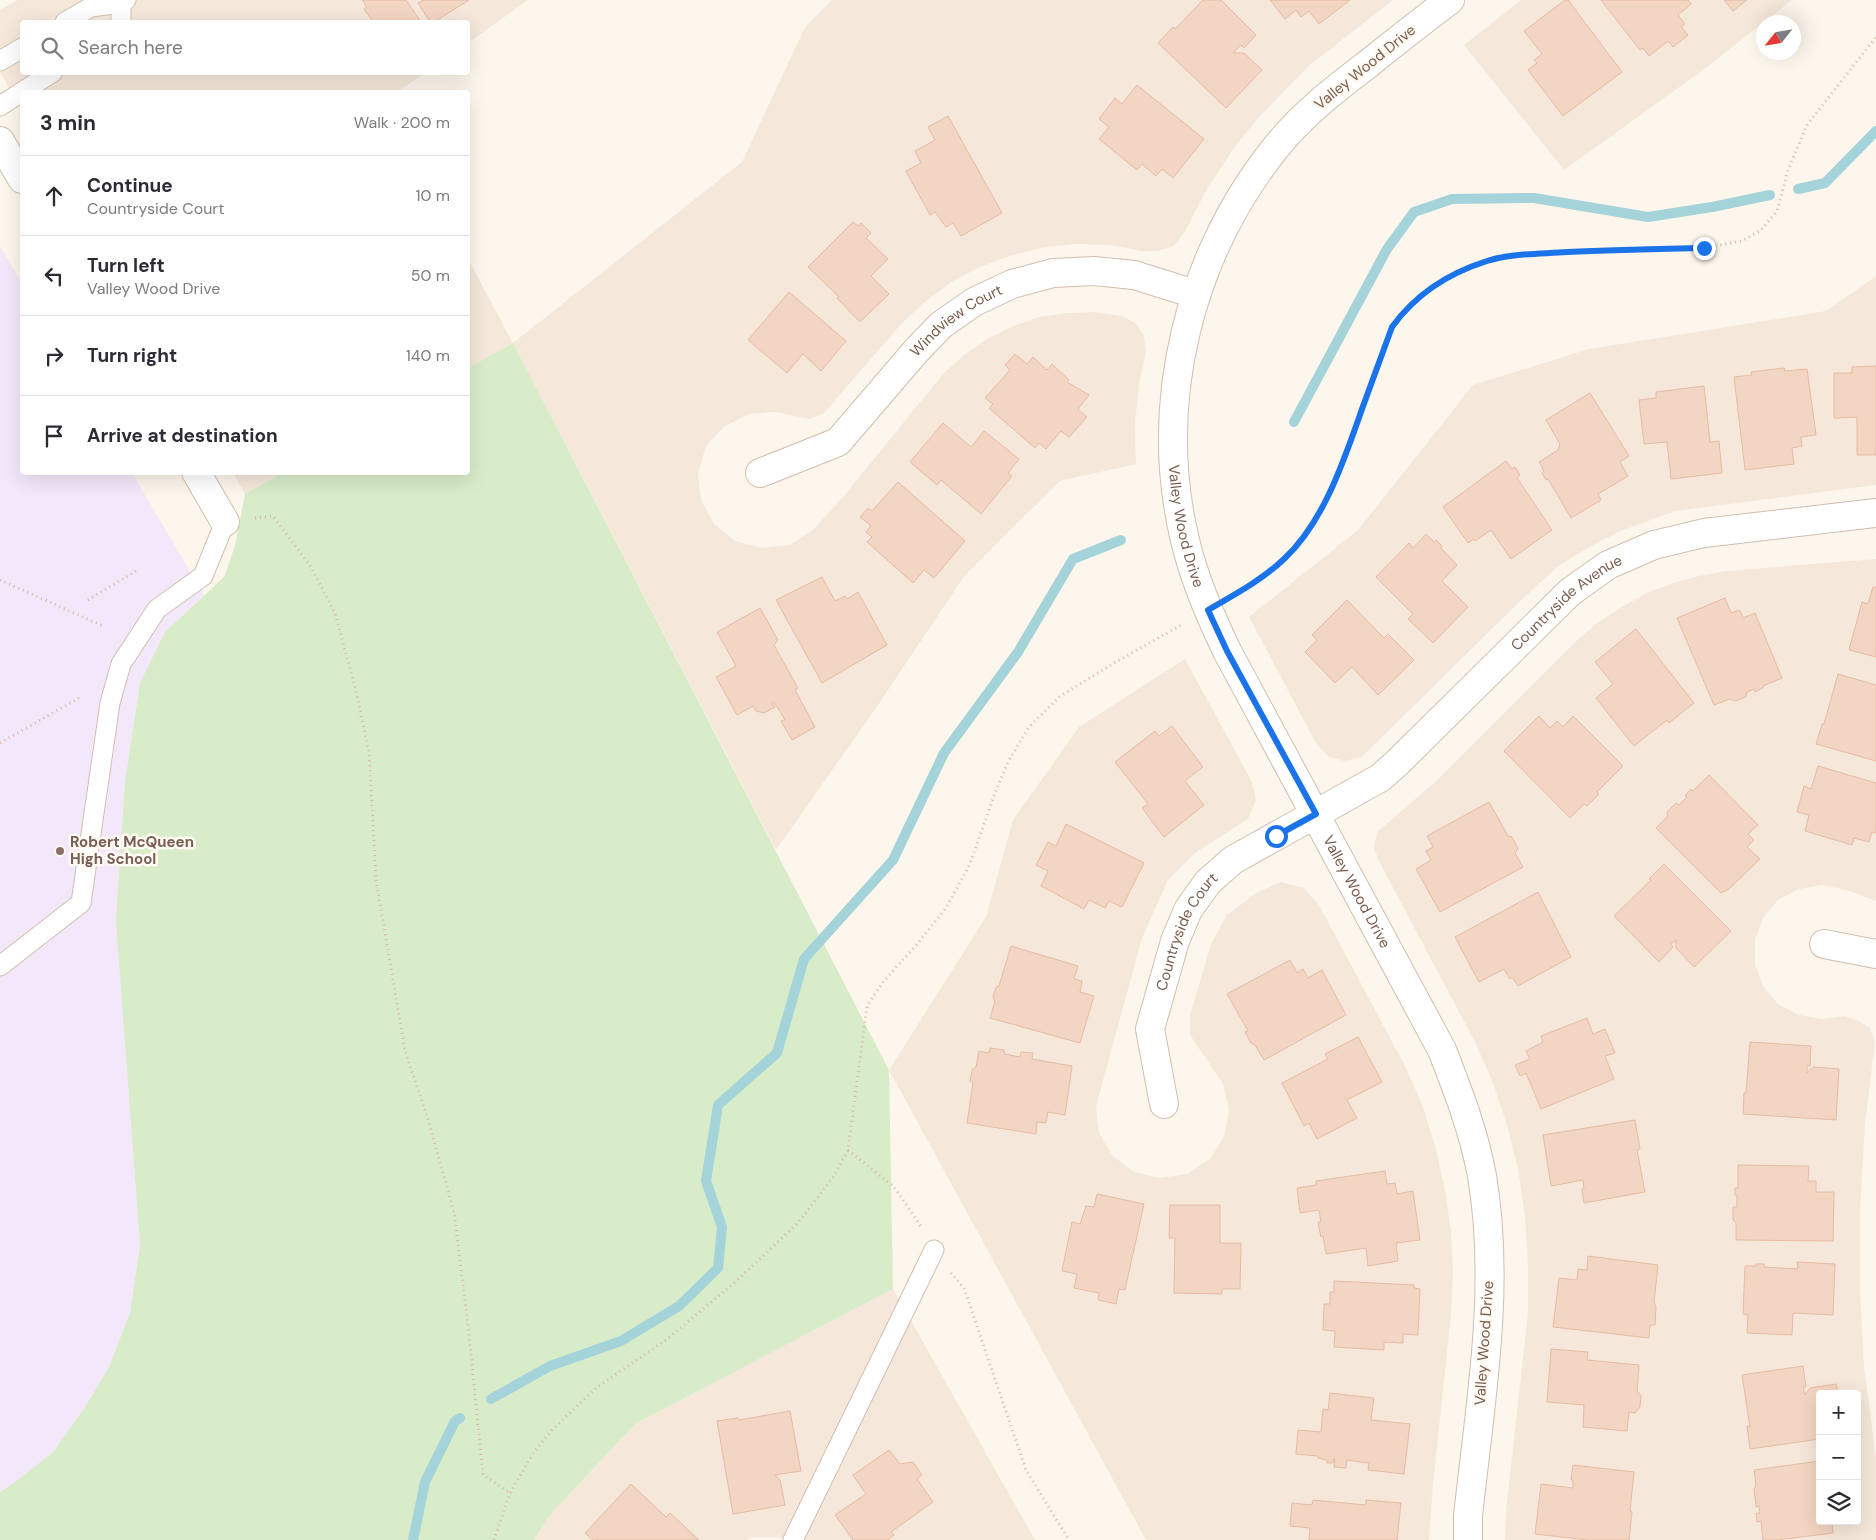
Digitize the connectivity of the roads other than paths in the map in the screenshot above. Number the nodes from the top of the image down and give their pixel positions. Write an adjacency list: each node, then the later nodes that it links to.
1 (1450, 0): 13 (street, Valley Wood Drive)
2 (123, 2): 3 (lane); 4 (lane)
3 (68, 20)
4 (121, 20)
5 (20, 49): 6 (lane)
6 (0, 61)
7 (48, 75): 8 (lane)
8 (25, 90)
9 (20, 93): 10 (lane)
10 (0, 106)
11 (0, 142): 12 (street)
12 (20, 177)
13 (1195, 294): 14 (street, Windview Court); 18 (street, Valley Wood Drive)
14 (760, 473)
15 (198, 475): 17 (street)
16 (1876, 513): 18 (street, Countryside Avenue)
17 (225, 522): 21 (lane)
18 (1316, 814): 22 (street, Countryside Court); 25 (street, Valley Wood Drive)
19 (1824, 944): 20 (street)
20 (1876, 954)
21 (0, 966)
22 (1164, 1104)
23 (934, 1250): 24 (lane)
24 (793, 1540)
25 (1468, 1540)

